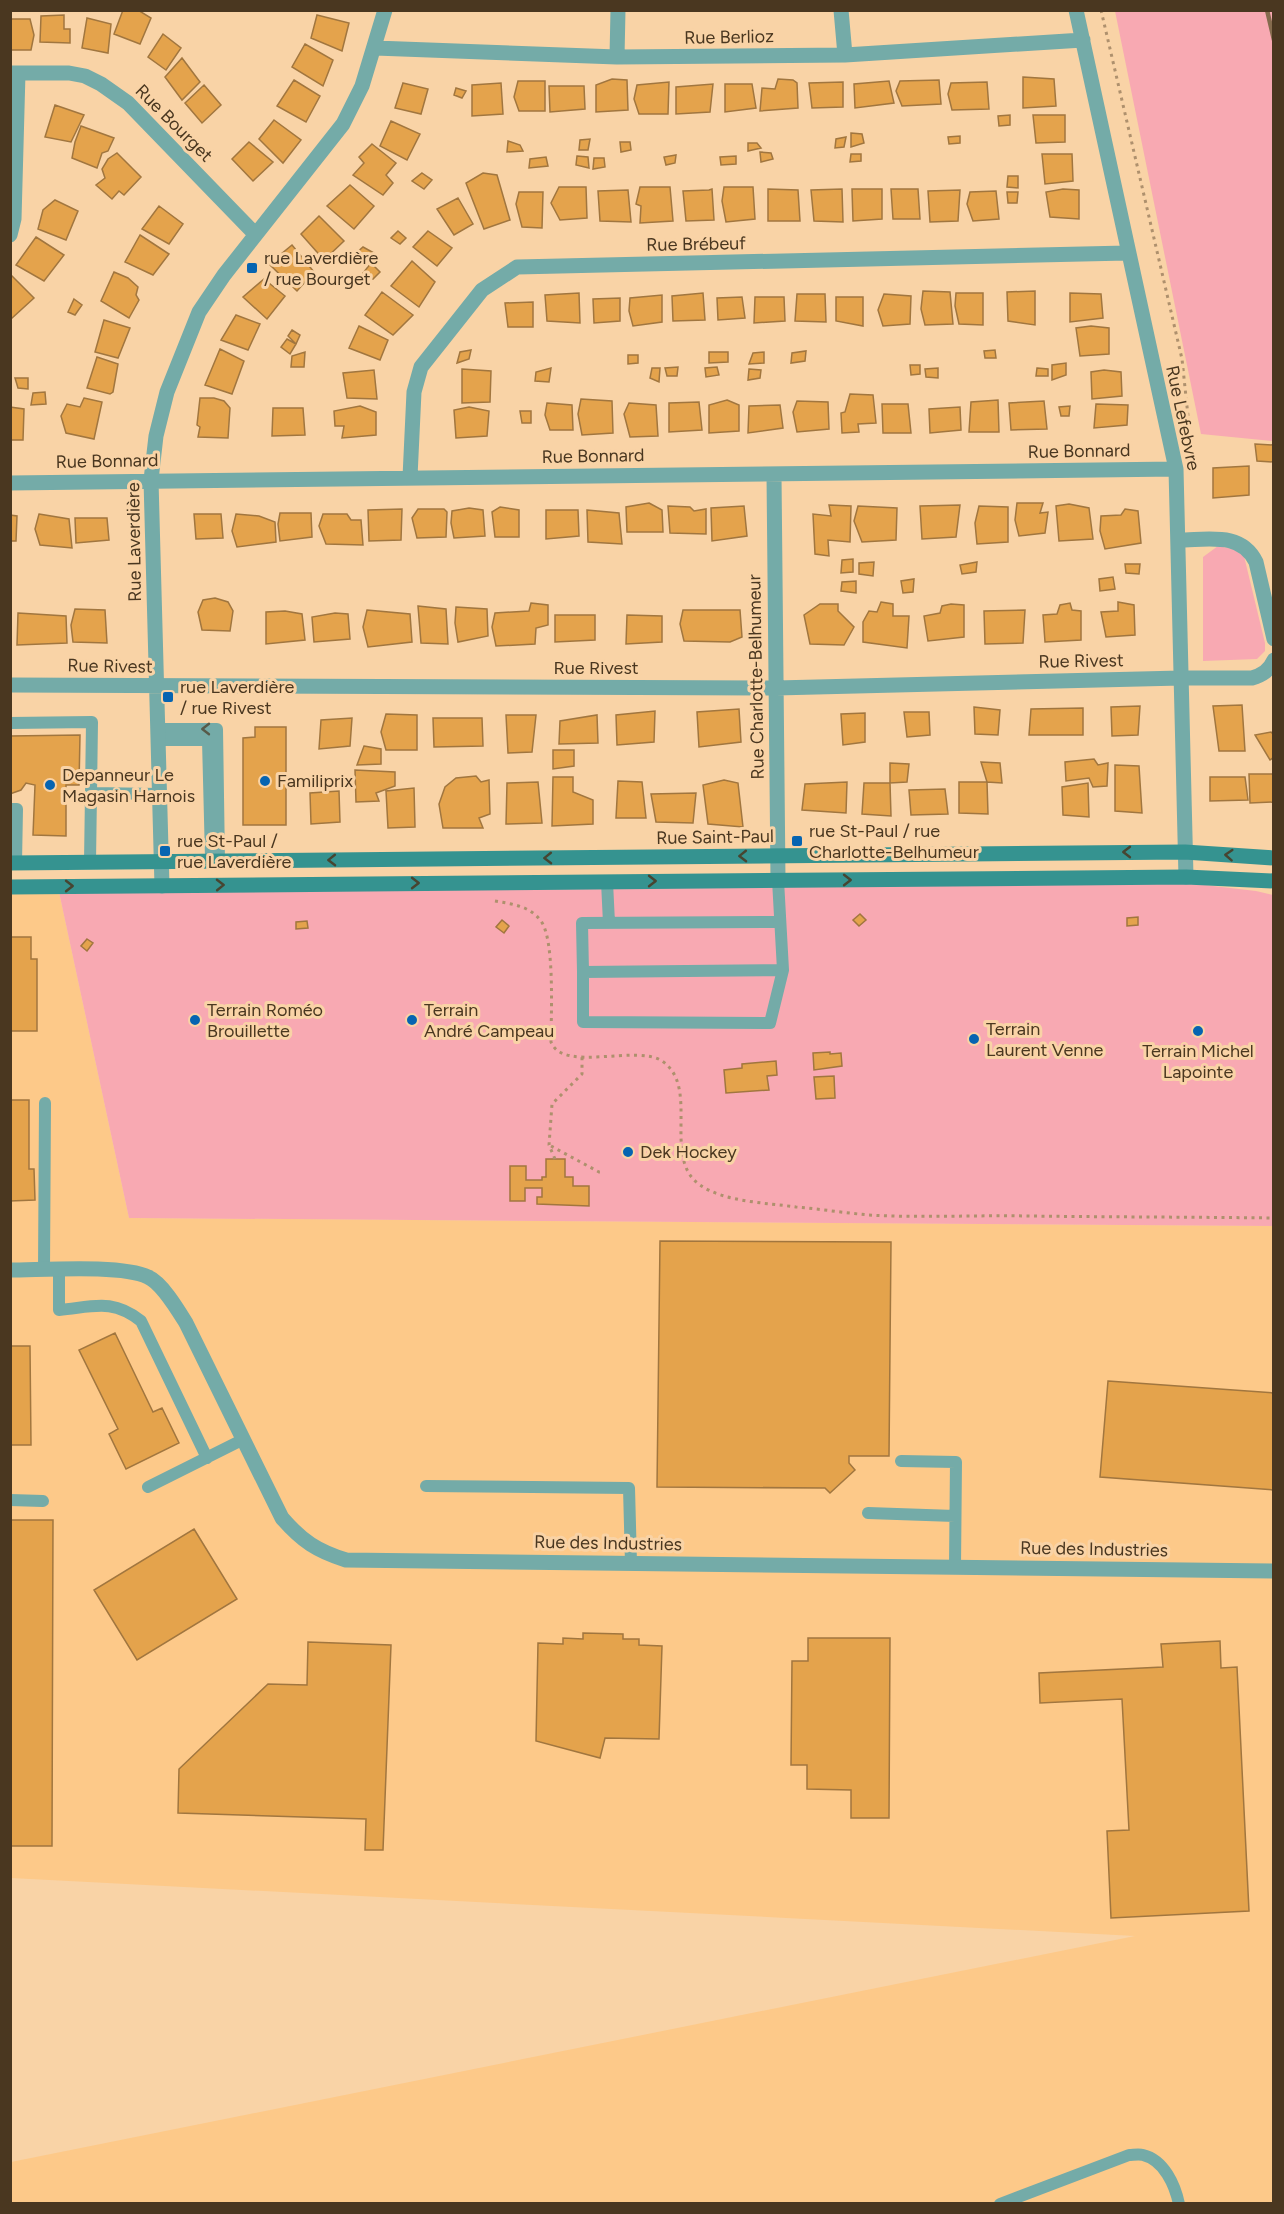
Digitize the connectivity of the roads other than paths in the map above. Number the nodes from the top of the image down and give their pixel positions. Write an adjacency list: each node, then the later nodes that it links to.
1 (385, 10): 6 (street, Rue Laverdière)
2 (618, 10): 8 (street)
3 (841, 10): 7 (street)
4 (1076, 10): 5 (street, Rue Lefebvre)
5 (1083, 40): 7 (street, Rue Berlioz); 12 (street, Rue Lefebvre)
6 (375, 48): 8 (street, Rue Berlioz); 10 (street, Rue Laverdière)
7 (845, 55): 8 (street, Rue Berlioz)
8 (617, 57)
9 (14, 73): 10 (street, Rue Bourget); 11 (street)
10 (255, 234): 16 (street, Rue Laverdière)
11 (10, 235)
12 (1127, 253): 13 (street, Rue Lefebvre); 15 (street, Rue Brébeuf)
13 (1176, 469): 14 (street, Rue Bonnard); 18 (street, Rue Lefebvre)
14 (774, 474): 15 (street, Rue Bonnard); 24 (street, Rue Charlotte-Belhumeur)
15 (410, 477): 16 (street, Rue Bonnard)
16 (151, 480): 17 (street, Rue Bonnard); 23 (street, Rue Laverdière)
17 (10, 483)
18 (1178, 540): 19 (street); 21 (street, Rue Lefebvre)
19 (1274, 639)
20 (1274, 660): 21 (street, Rue Rivest)
21 (1181, 678): 24 (street, Rue Rivest); 30 (street, Rue Lefebvre)
22 (10, 685): 23 (street, Rue Rivest)
23 (157, 686): 24 (street, Rue Rivest); 26 (street, Rue Laverdière)
24 (776, 688): 33 (street, Rue Charlotte-Belhumeur)
25 (10, 723): 27 (lane)
26 (158, 735): 28 (street, Rue Laverdière); 39 (lane)
27 (91, 793): 28 (lane); 40 (lane)
28 (160, 794): 38 (street, Rue Laverdière)
29 (10, 809): 41 (lane)
30 (1185, 852): 31 (street, Rue Saint-Paul, one-way to 31); 36 (street, Rue Saint-Paul, one-way to 30); 42 (street, Rue Lefebvre)
31 (1059, 853): 32 (street, Rue Saint-Paul); 43 (street)
32 (919, 854): 33 (street, Rue Saint-Paul); 44 (street)
33 (777, 855): 34 (street, Rue Saint-Paul, one-way to 34); 46 (street, Rue Charlotte-Belhumeur)
34 (619, 857): 35 (street, Rue Saint-Paul, one-way to 35); 48 (street)
35 (490, 858): 37 (street, Rue Saint-Paul); 49 (street)
36 (1274, 858)
37 (369, 859): 39 (street, Rue Saint-Paul, one-way to 39); 50 (street)
38 (161, 861): 39 (street, Rue Saint-Paul); 40 (street, Rue Saint-Paul); 51 (street, Rue Laverdière)
39 (215, 861)
40 (90, 862): 41 (street, Rue Saint-Paul)
41 (13, 863)
42 (1186, 877): 43 (street); 45 (street)
43 (1060, 878): 44 (street)
44 (920, 879): 46 (street, one-way to 44)
45 (1226, 879): 47 (street); 53 (street)
46 (778, 880): 48 (street, one-way to 46); 54 (lane)
47 (1274, 881)
48 (614, 882): 49 (street); 55 (lane)
49 (489, 883): 50 (street, one-way to 49)
50 (367, 884): 51 (street, one-way to 50)
51 (162, 886): 52 (street, one-way to 51)
52 (10, 887)
53 (1274, 890)
54 (780, 922): 55 (lane); 56 (lane)
55 (609, 923): 57 (lane)
56 (783, 970): 57 (lane); 57 (lane)
57 (584, 972)
58 (45, 1103): 60 (lane)
59 (10, 1270): 60 (street, Rue des Industries)
60 (52, 1270): 61 (street, Rue des Industries); 62 (lane)
61 (244, 1439): 62 (lane); 70 (street, Rue des Industries)
62 (207, 1458): 64 (lane)
63 (901, 1461): 69 (lane)
64 (148, 1486)
65 (426, 1486): 70 (lane)
66 (10, 1500): 67 (lane)
67 (43, 1501)
68 (868, 1513): 69 (lane)
69 (955, 1516): 71 (lane)
70 (631, 1563): 71 (street, Rue des Industries)
71 (955, 1567): 72 (street, Rue des Industries)
72 (1274, 1571)
73 (1000, 2204): 74 (lane)
74 (1179, 2204)

